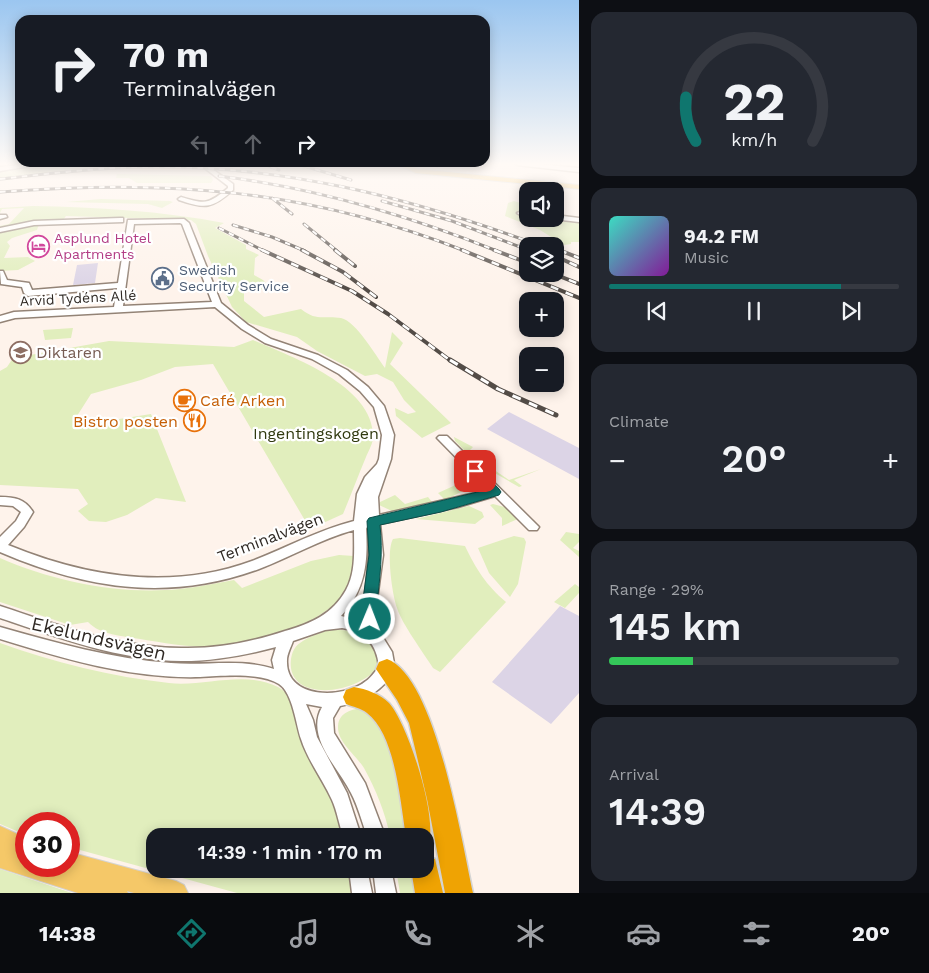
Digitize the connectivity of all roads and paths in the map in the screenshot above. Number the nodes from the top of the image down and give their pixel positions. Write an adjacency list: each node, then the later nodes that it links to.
1 (564, 218): 3 (street)
2 (120, 220): 4 (street)
3 (579, 220)
4 (0, 230)
5 (0, 273): 6 (street)
6 (121, 285): 7 (street); 8 (street)
7 (217, 304): 8 (street, Arvid Tydéns Allé); 13 (street)
8 (118, 309): 9 (street, Arvid Tydéns Allé)
9 (0, 318)
10 (443, 438): 11 (street)
11 (495, 492): 13 (street, Terminalvägen); 14 (street)
12 (0, 501): 15 (street, Terminalvägen)
13 (367, 523): 15 (street, Terminalvägen); 17 (street); 18 (street)
14 (533, 527)
15 (0, 546)
16 (0, 612): 20 (street, Ekelundsvägen)
17 (324, 623): 18 (street); 20 (street)
18 (372, 630): 21 (street)
19 (0, 633): 22 (street, Ekelundsvägen)
20 (287, 638): 22 (street)
21 (387, 668): 23 (street); 41 (highway)
22 (288, 685): 23 (street); 24 (street)
23 (344, 699): 25 (street); 26 (highway)
24 (350, 828)
25 (373, 828)
26 (417, 828)
27 (0, 837): 28 (main road)
28 (15, 844)
29 (0, 857): 30 (main road)
30 (15, 862)
31 (80, 867): 37 (main road)
32 (63, 877): 36 (main road)
33 (360, 878): 38 (street)
34 (384, 878): 39 (street)
35 (426, 878): 40 (highway)
36 (116, 893)
37 (176, 893)
38 (362, 893)
39 (386, 893)
40 (429, 893)
41 (459, 893)

